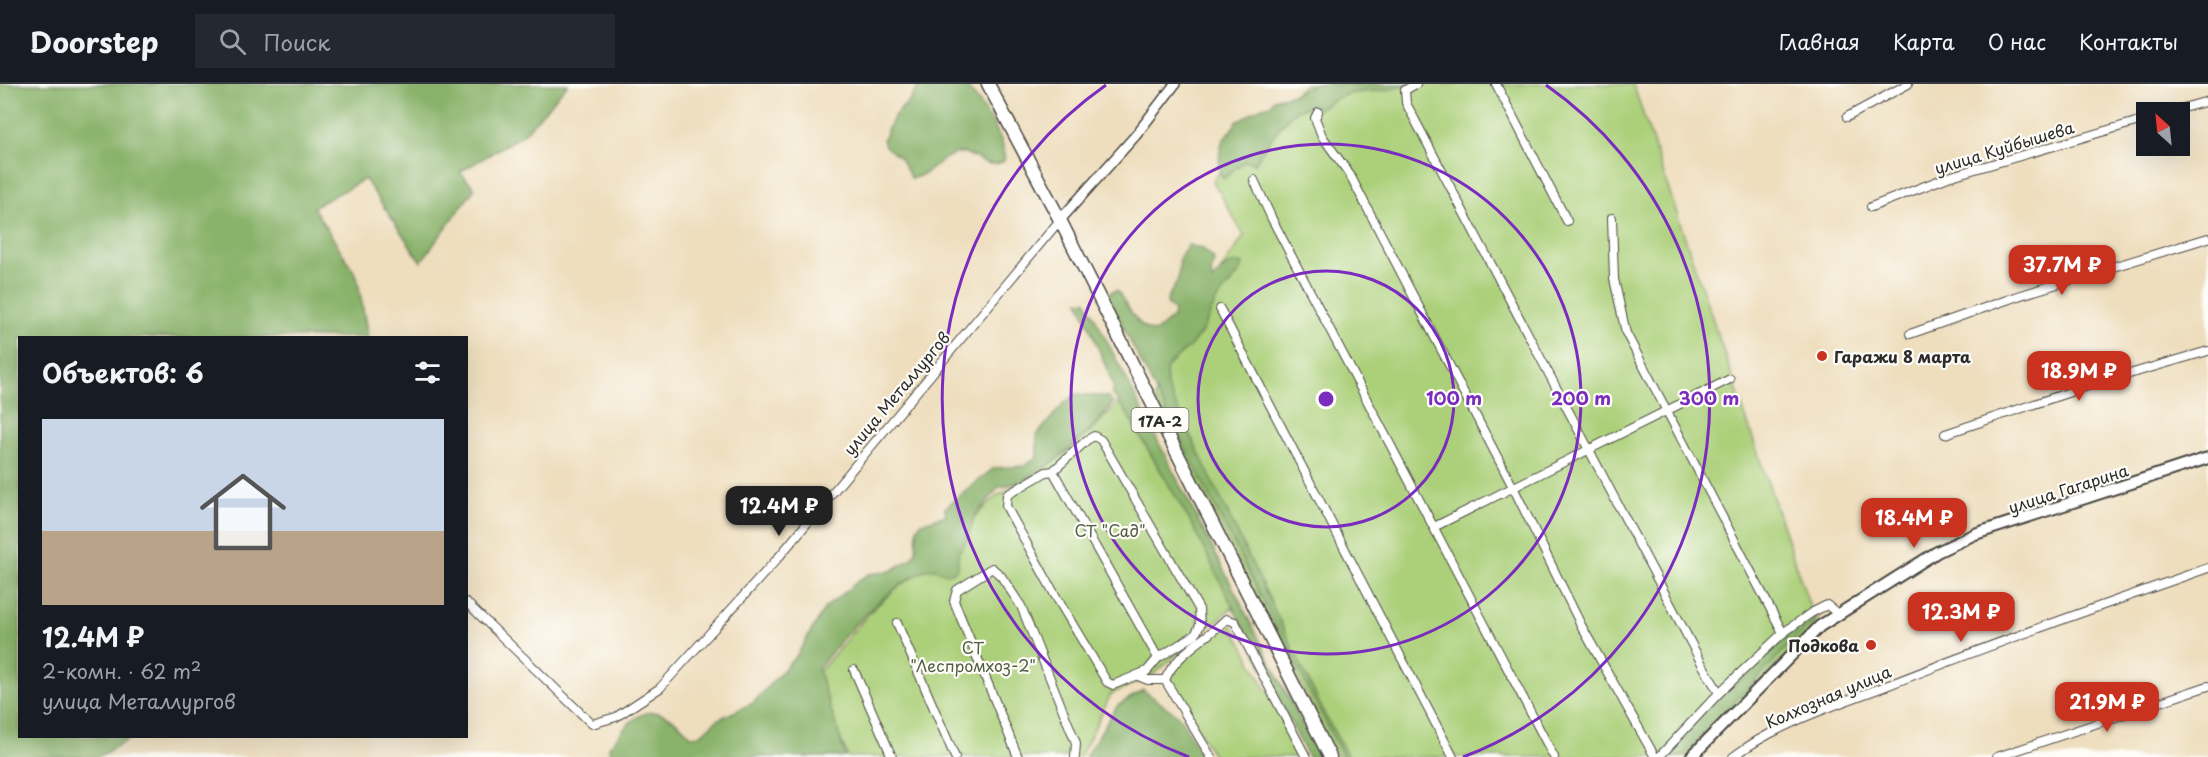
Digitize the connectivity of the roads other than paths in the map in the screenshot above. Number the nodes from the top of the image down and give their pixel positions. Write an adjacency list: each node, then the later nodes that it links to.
1 (988, 84): 14 (main road, 17А-2)
2 (1175, 84): 14 (street, улица Металлургов)
3 (1416, 84): 23 (street)
4 (1496, 84): 15 (street)
5 (1908, 84): 9 (street)
6 (2208, 101): 7 (street)
7 (2190, 106)
8 (1318, 112): 26 (street)
9 (1848, 117)
10 (2136, 122): 12 (street, улица Куйбышева)
11 (1254, 180): 27 (street)
12 (1871, 207)
13 (1612, 218): 21 (street)
14 (1060, 220): 29 (street, улица Металлургов); 45 (main road, 17А-2)
15 (1567, 221)
16 (2208, 238): 18 (street)
17 (1220, 309): 46 (street)
18 (1910, 334)
19 (2208, 351): 22 (street)
20 (1730, 379): 21 (street)
21 (1666, 411): 23 (street); 32 (street)
22 (1945, 434)
23 (1589, 449): 26 (street); 38 (street)
24 (2208, 458): 30 (main road, улица Гагарина)
25 (1053, 471): 33 (street); 33 (street); 35 (street)
26 (1514, 487): 27 (street); 48 (street)
27 (1434, 528): 47 (street)
28 (2208, 568): 50 (street, Колхозная улица)
29 (468, 604)
30 (1838, 614): 32 (street); 49 (main road, улица Гагарина)
31 (897, 623): 40 (street)
32 (1783, 633): 38 (street)
33 (1158, 658): 35 (street)
34 (854, 670): 39 (street)
35 (1138, 676): 36 (street)
36 (1165, 680): 43 (street); 44 (street)
37 (2208, 686): 51 (street)
38 (1719, 693): 48 (street)
39 (892, 757)
40 (955, 757)
41 (1018, 757): 42 (street)
42 (1075, 757)
43 (1211, 757)
44 (1306, 757)
45 (1330, 757)
46 (1453, 757)
47 (1554, 757)
48 (1657, 757)
49 (1691, 757)
50 (1733, 757)
51 (1997, 757)

